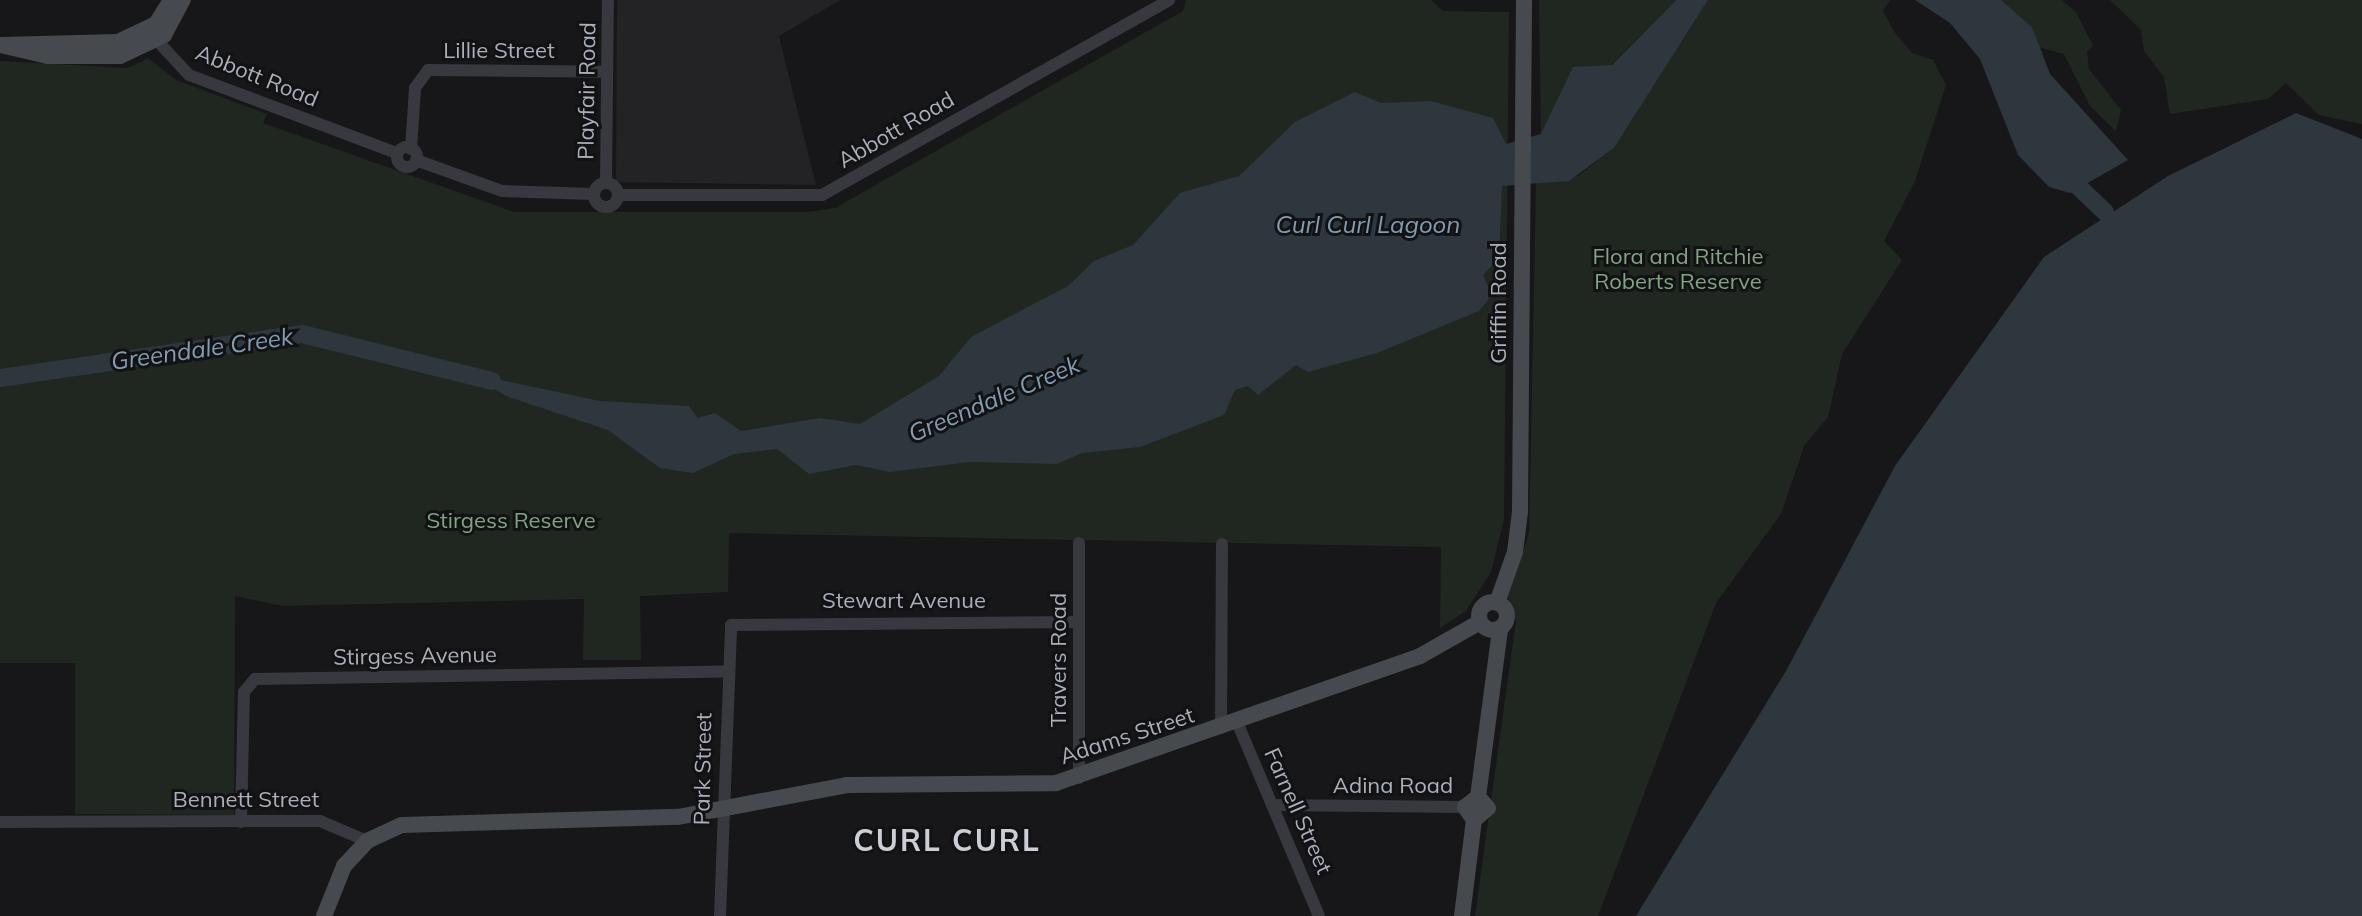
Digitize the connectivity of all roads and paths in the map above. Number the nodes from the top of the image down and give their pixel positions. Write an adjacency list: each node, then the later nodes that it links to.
1 (171, 0): 6 (main road)
2 (183, 0): 6 (main road)
3 (608, 0): 8 (street, Playfair Road)
4 (1169, 0): 12 (street, Abbott Road)
5 (1524, 0): 15 (main road, Griffin Road)
6 (152, 35): 7 (main road); 9 (street, Abbott Road)
7 (0, 45)
8 (607, 72): 9 (street, Lillie Street); 10 (street, Playfair Road)
9 (414, 154): 11 (street, Abbott Road)
10 (606, 182): 11 (street); 12 (street)
11 (593, 194): 12 (street, Abbott Road)
12 (618, 195)
13 (1079, 543): 16 (street, Travers Road)
14 (1222, 544): 21 (street)
15 (1497, 603): 17 (main road, Adams Street); 19 (main road)
16 (1079, 622): 18 (street, Stewart Avenue); 22 (street, Travers Road)
17 (1480, 622): 19 (main road); 21 (main road, Adams Street)
18 (731, 625): 20 (street, Park Street)
19 (1500, 629): 24 (main road)
20 (725, 672): 25 (street, Park Street); 27 (street, Stirgess Avenue)
21 (1229, 725): 22 (main road, Adams Street); 23 (street, Farnell Street)
22 (1079, 778): 25 (main road, Adams Street)
23 (1272, 805): 24 (street, Adina Road); 31 (street, Farnell Street)
24 (1472, 808): 32 (main road)
25 (721, 811): 28 (main road); 30 (street, Park Street)
26 (0, 822): 27 (street, Bennett Street)
27 (241, 822): 28 (street, Bennett Street)
28 (367, 841): 29 (main road)
29 (324, 916)
30 (720, 916)
31 (1319, 916)
32 (1462, 916)

